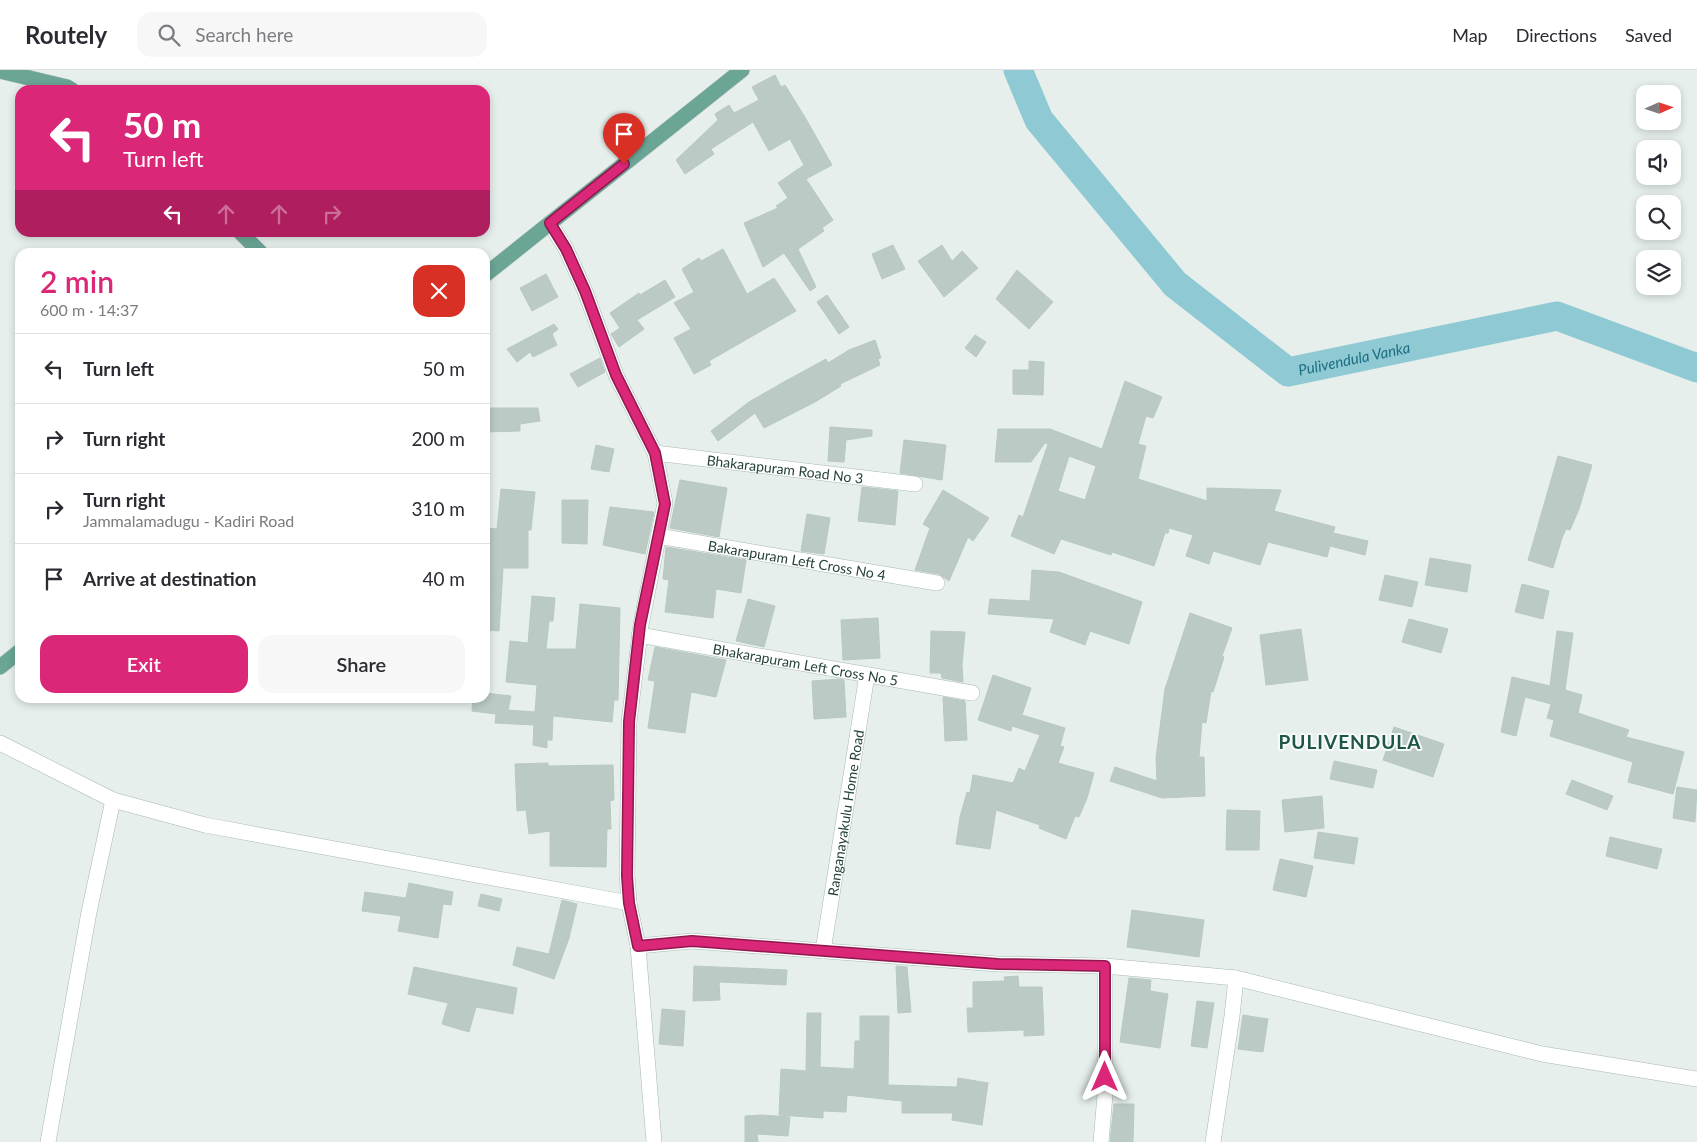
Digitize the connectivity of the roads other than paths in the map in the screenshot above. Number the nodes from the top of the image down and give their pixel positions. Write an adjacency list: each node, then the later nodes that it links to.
1 (742, 70): 4 (main road)
2 (0, 71): 3 (main road)
3 (59, 85)
4 (550, 223): 7 (main road); 8 (street)
5 (245, 237): 6 (main road)
6 (256, 248)
7 (490, 270)
8 (655, 453): 9 (street, Bhakarapuram Road No 3); 10 (street)
9 (915, 484)
10 (658, 536): 11 (street, Bakarapuram Left Cross No 4); 12 (street)
11 (937, 583)
12 (639, 635): 15 (street, Bhakarapuram Left Cross No 5); 19 (street)
13 (15, 655): 14 (main road)
14 (0, 667)
15 (867, 675): 16 (street, Bhakarapuram Left Cross No 5); 21 (street, Ranganayakulu Home Road)
16 (972, 693)
17 (0, 743): 18 (street)
18 (113, 800): 19 (street); 25 (street)
19 (629, 903): 20 (street)
20 (638, 946): 21 (street); 26 (street)
21 (823, 951): 22 (street)
22 (1105, 966): 23 (street); 27 (street)
23 (1236, 978): 24 (street); 28 (street)
24 (1697, 1079)
25 (48, 1142)
26 (654, 1142)
27 (1101, 1142)
28 (1213, 1142)

